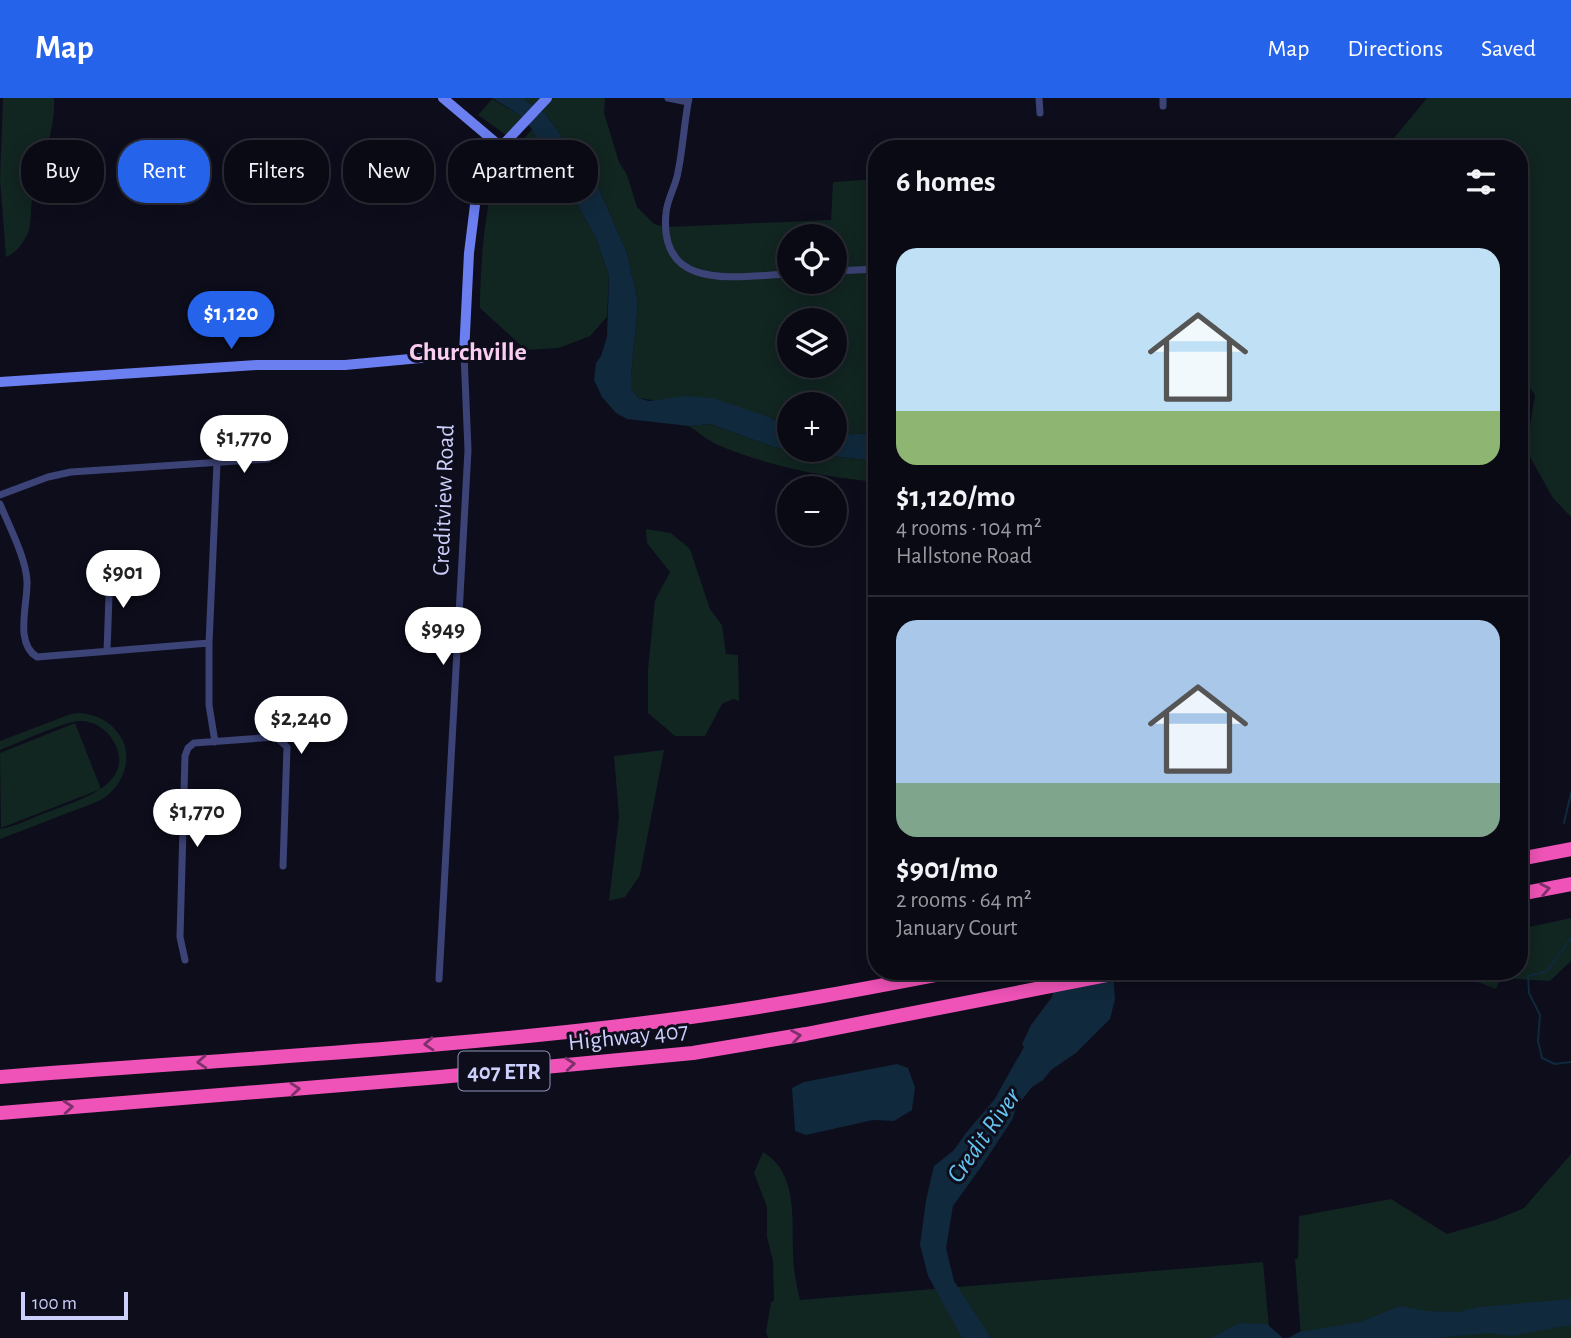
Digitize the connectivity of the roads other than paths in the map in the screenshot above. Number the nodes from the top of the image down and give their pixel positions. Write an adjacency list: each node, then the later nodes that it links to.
1 (443, 98): 7 (street)
2 (547, 98): 8 (street, Creditview Road)
3 (668, 98): 5 (street)
4 (1039, 98): 6 (street)
5 (689, 100): 12 (street)
6 (1040, 113)
7 (493, 140)
8 (508, 140)
9 (474, 203): 13 (street, Creditview Road)
10 (868, 269): 11 (street)
11 (847, 270)
12 (777, 274)
13 (464, 354): 14 (street); 29 (street, Creditview Road)
14 (0, 382)
15 (268, 459): 16 (street)
16 (217, 463): 17 (street); 20 (street)
17 (0, 495)
18 (0, 504): 21 (street)
19 (110, 568): 21 (street)
20 (209, 643): 21 (street); 22 (street)
21 (107, 651)
22 (215, 741): 25 (street); 28 (street)
23 (1571, 849): 24 (highway)
24 (1528, 857)
25 (283, 866)
26 (1571, 884): 27 (highway, one-way to 26)
27 (1528, 892)
28 (185, 960)
29 (439, 979)
30 (910, 980): 32 (highway, Highway 407 / 407 ETR, one-way to 32)
31 (1083, 980): 33 (highway, Highway 407 / 407 ETR, one-way to 31)
32 (0, 1077)
33 (0, 1112)

